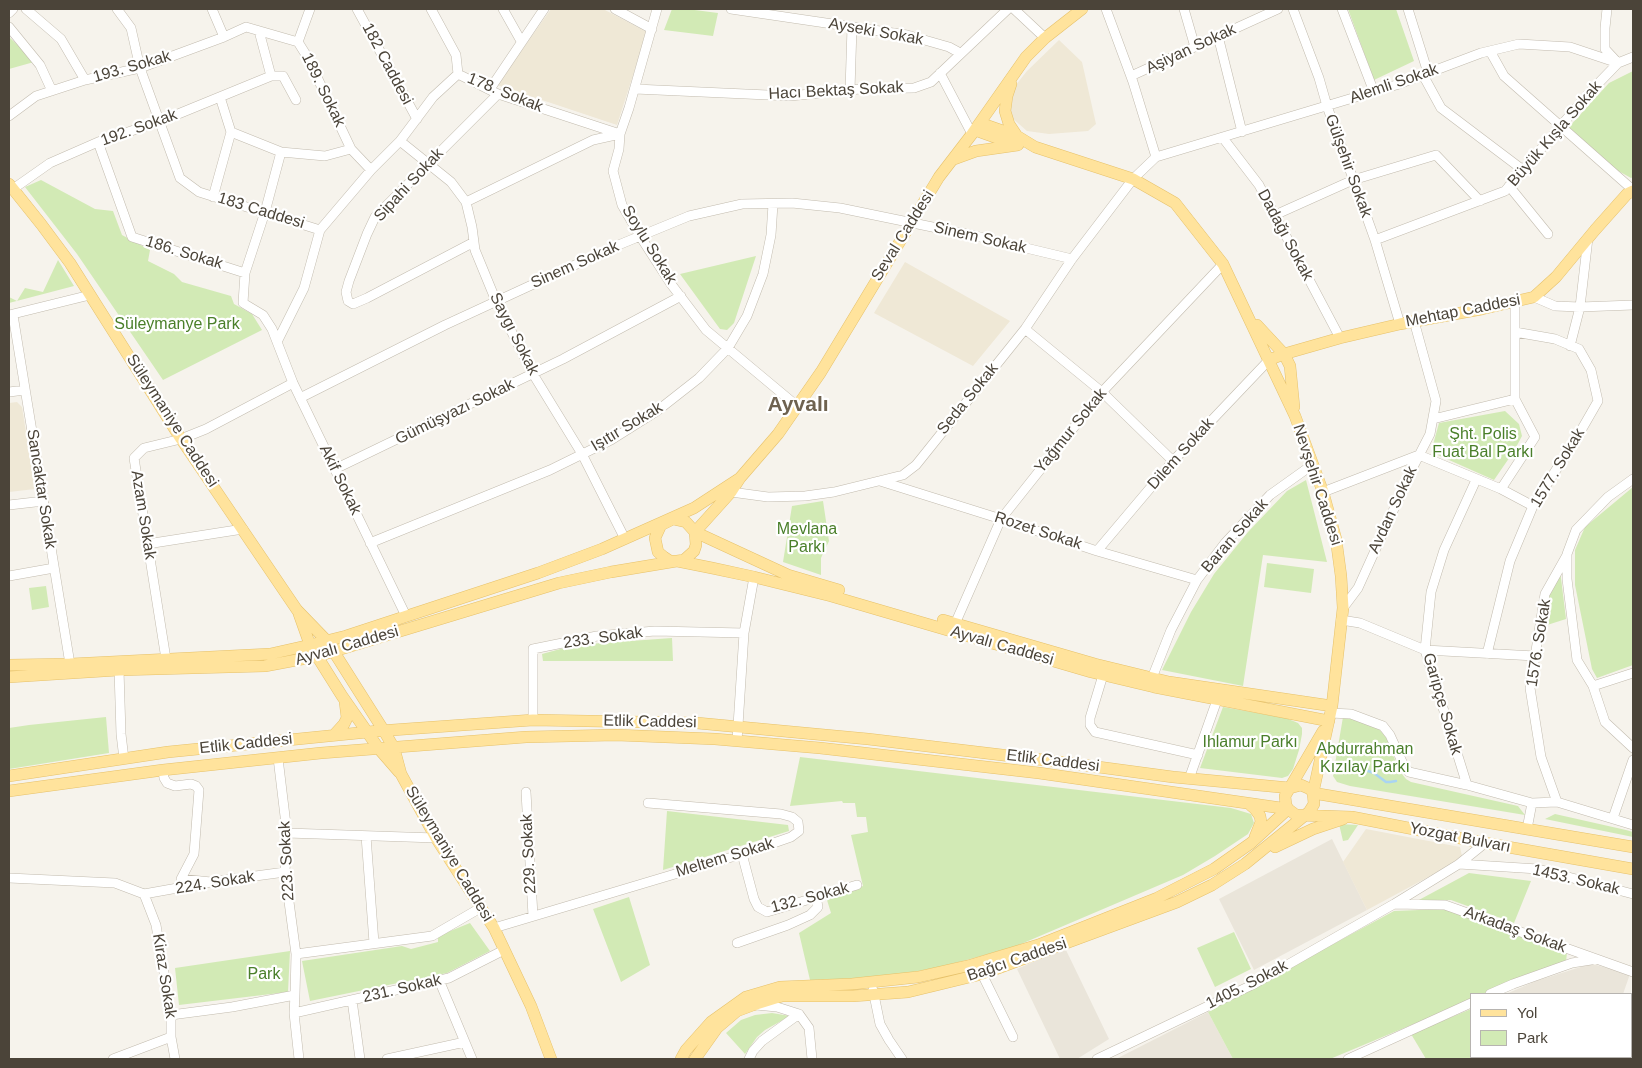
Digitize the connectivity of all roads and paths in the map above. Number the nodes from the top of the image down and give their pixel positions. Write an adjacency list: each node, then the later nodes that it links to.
1 (13, 9): 23 (street)
2 (26, 9): 45 (street)
3 (117, 9): 38 (street, 183 Caddesi)
4 (212, 9): 29 (street)
5 (310, 9): 32 (street)
6 (357, 9): 56 (street, 182 Caddesi)
7 (431, 9): 41 (street, 178. Sokak)
8 (503, 9): 31 (street)
9 (544, 9): 31 (street)
10 (615, 9): 26 (street)
11 (657, 9): 26 (street, Soylu Sokak)
12 (731, 9): 25 (street, Ayseki Sokak)
13 (1008, 9): 35 (street, Hacı Bektaş Sokak)
14 (1014, 9): 30 (street)
15 (1082, 9): 30 (main road, Seval Caddesi)
16 (1106, 9): 44 (street)
17 (1184, 9): 33 (street)
18 (1278, 9): 28 (street, Aşiyan Sokak)
19 (1293, 9): 54 (street, Gülşehir Sokak)
20 (1342, 9): 50 (street)
21 (1408, 9): 42 (street)
22 (1607, 9): 37 (street)
23 (9, 13)
24 (9, 27): 49 (street)
25 (852, 27): 35 (street, Ayseki Sokak); 48 (street)
26 (652, 29): 46 (street, Soylu Sokak)
27 (259, 31): 29 (street, 193. Sokak); 32 (street, 189. Sokak); 43 (street)
28 (1218, 36): 33 (street, Aşiyan Sokak); 61 (street)
29 (224, 37): 38 (street, 193. Sokak)
30 (1045, 38): 39 (main road, Seval Caddesi)
31 (521, 41): 47 (street)
32 (298, 42): 67 (street, 189. Sokak)
33 (1195, 47): 44 (street, Aşiyan Sokak)
34 (1490, 50): 37 (street, Alemli Sokak); 42 (street, Alemli Sokak); 58 (street)
35 (960, 53): 40 (street, Hacı Bektaş Sokak)
36 (1633, 58): 37 (street)
37 (1618, 63): 58 (street, Büyük Kışla Sokak)
38 (140, 68): 45 (street, 193. Sokak); 57 (street, 183 Caddesi)
39 (1016, 71): 59 (main road, Seval Caddesi); 65 (main road)
40 (940, 73): 48 (street, Hacı Bektaş Sokak); 59 (street)
41 (458, 74): 47 (street, 178. Sokak); 56 (street, 183 Caddesi)
42 (1426, 74): 50 (street, Alemli Sokak); 73 (street)
43 (271, 76): 52 (street, 192. Sokak); 53 (street)
44 (1131, 76): 69 (street)
45 (84, 80): 49 (street, 193. Sokak)
46 (635, 88): 48 (street, Hacı Bektaş Sokak); 62 (street, Soylu Sokak)
47 (490, 89): 51 (street, 178. Sokak)
48 (850, 90)
49 (52, 91): 55 (street, 193. Sokak)
50 (1374, 92): 54 (street, Alemli Sokak)
51 (498, 94): 62 (street, 178. Sokak); 71 (street, Sipahi Sokak)
52 (220, 97): 57 (street, 192. Sokak); 60 (street)
53 (296, 100)
54 (1327, 106): 61 (street, Alemli Sokak); 75 (street, Gülşehir Sokak)
55 (9, 116)
56 (417, 119): 64 (street, 183 Caddesi)
57 (161, 121): 66 (street, 192. Sokak); 79 (street, 183 Caddesi)
58 (1561, 126): 73 (street, Büyük Kışla Sokak); 78 (street)
59 (976, 129): 65 (main road); 70 (main road, Seval Caddesi)
60 (231, 132): 68 (street); 79 (street)
61 (1242, 132): 63 (street, Alemli Sokak)
62 (620, 134): 81 (street); 88 (street, Soylu Sokak)
63 (1223, 138): 69 (street, Alemli Sokak); 84 (street, Dadağı Sokak)
64 (400, 141): 71 (street, Saygı Sokak); 72 (street, 183 Caddesi)
65 (1018, 141): 70 (main road); 74 (main road)
66 (98, 142): 77 (street, 192. Sokak); 94 (street, 186. Sokak)
67 (351, 149): 68 (street); 72 (street, 189. Sokak)
68 (281, 152): 83 (street)
69 (1156, 158): 74 (street, Seda Sokak)
70 (952, 160): 85 (main road, Seval Caddesi)
71 (428, 164): 81 (street, Saygı Sokak); 91 (street, Sipahi Sokak)
72 (371, 170): 86 (street, 183 Caddesi)
73 (1523, 170): 76 (street, Büyük Kışla Sokak)
74 (1132, 179): 92 (street, Seda Sokak); 93 (main road)
75 (1353, 180): 80 (street); 84 (street); 90 (street, Gülşehir Sokak)
76 (1510, 186): 80 (street, Büyük Kışla Sokak); 87 (street)
77 (11, 187): 95 (main road, Süleymaniye Caddesi)
78 (1633, 190): 89 (main road, Mehtap Caddesi)
79 (213, 197): 83 (street, 183 Caddesi)
80 (1480, 201): 90 (street, Büyük Kışla Sokak)
81 (466, 202): 91 (street, Saygı Sokak)
82 (773, 204): 85 (street, Sinem Sokak); 88 (street, Sinem Sokak); 111 (street, Işıtır Sokak)
83 (265, 212): 86 (street, 183 Caddesi); 94 (street)
84 (1275, 215): 108 (street, Dadağı Sokak)
85 (911, 223): 92 (street, Sinem Sokak); 124 (main road, Seval Caddesi)
86 (320, 230): 109 (street)
87 (1548, 234)
88 (640, 236): 96 (street, Soylu Sokak); 98 (street, Sinem Sokak)
89 (1588, 238): 97 (main road, Mehtap Caddesi); 101 (street)
90 (1375, 240): 105 (street, Gülşehir Sokak)
91 (474, 242): 98 (street, Saygı Sokak)
92 (1072, 260): 106 (street, Seda Sokak)
93 (1223, 264): 103 (main road); 121 (street, Yağmur Sokak)
94 (245, 272): 109 (street, Akif Sokak)
95 (90, 295): 102 (street); 127 (main road, Süleymaniye Caddesi)
96 (681, 296): 111 (street, Soylu Sokak); 117 (street, Gümüşyazı Sokak)
97 (1534, 297): 99 (main road, Mehtap Caddesi); 101 (street)
98 (496, 301): 117 (street, Saygı Sokak); 122 (street, Sinem Sokak)
99 (1515, 302): 104 (main road, Mehtap Caddesi); 107 (street)
100 (1633, 305): 101 (street)
101 (1580, 307): 110 (street)
102 (11, 315): 119 (street, Sancaktar Sokak)
103 (1250, 318): 113 (main road); 114 (main road)
104 (1414, 321): 105 (main road, Mehtap Caddesi); 126 (street, Avdan Sokak)
105 (1400, 324): 108 (main road, Mehtap Caddesi)
106 (1025, 329): 121 (street); 136 (street, Seda Sokak)
107 (1515, 332): 110 (street, 1577. Sokak); 123 (street)
108 (1340, 338): 112 (main road, Mehtap Caddesi)
109 (277, 342): 118 (street, Akif Sokak)
110 (1570, 346): 142 (street, 1577. Sokak)
111 (728, 348): 124 (street, Soylu Sokak); 128 (street, Işıtır Sokak)
112 (1310, 348): 113 (main road, Mehtap Caddesi); 115 (main road)
113 (1284, 354): 114 (main road, Mehtap Caddesi); 115 (main road)
114 (1269, 360): 116 (main road, Nevşehir Caddesi); 130 (street, Dilem Sokak)
115 (1290, 366): 116 (main road); 125 (main road)
116 (1274, 373): 125 (main road, Nevşehir Caddesi)
117 (533, 374): 128 (street, Saygı Sokak); 132 (street, Gümüşyazı Sokak)
118 (292, 383): 122 (street, Akif Sokak); 127 (street, Azam Sokak)
119 (25, 390): 120 (street); 140 (street, Sancaktar Sokak)
120 (9, 392)
121 (1102, 392): 130 (street); 143 (street, Yağmur Sokak)
122 (300, 398): 132 (street, Akif Sokak)
123 (1515, 399): 126 (street); 137 (street)
124 (798, 406): 133 (main road, Seval Caddesi)
125 (1295, 416): 131 (main road, Nevşehir Caddesi)
126 (1433, 419): 129 (street, Avdan Sokak)
127 (181, 439): 145 (main road, Süleymaniye Caddesi); 149 (street, Azam Sokak)
128 (582, 454): 147 (street, Saygı Sokak); 148 (street, Işıtır Sokak)
129 (1419, 455): 135 (street); 139 (street); 158 (street, Avdan Sokak)
130 (1173, 461): 150 (street, Dilem Sokak)
131 (1312, 465): 139 (main road, Nevşehir Caddesi); 156 (street, Baran Sokak)
132 (335, 469): 148 (street, Akif Sokak)
133 (740, 478): 138 (main road, Seval Caddesi); 144 (main road, Seval Caddesi)
134 (1633, 479): 151 (street)
135 (1476, 480): 137 (street); 164 (street, Garipçe Sokak)
136 (879, 481): 138 (street, Seda Sokak); 143 (street, Rozet Sokak)
137 (1501, 489): 142 (street)
138 (731, 492): 146 (main road, Seval Caddesi)
139 (1323, 492): 158 (main road, Nevşehir Caddesi)
140 (44, 501): 141 (street); 153 (street, Sancaktar Sokak)
141 (9, 505)
142 (1533, 506): 166 (street, 1577. Sokak)
143 (1001, 518): 150 (street, Rozet Sokak); 160 (street, Yağmur Sokak)
144 (667, 521): 146 (main road, Ayvalı Caddesi); 147 (main road, Ayvalı Caddesi); 152 (main road, Ayvalı Caddesi)
145 (243, 528): 149 (street); 157 (main road, Süleymaniye Caddesi)
146 (695, 532): 152 (main road, Ayvalı Caddesi); 160 (main road, Ayvalı Caddesi)
147 (625, 539): 159 (main road, Ayvalı Caddesi)
148 (370, 543): 159 (street, Akif Sokak)
149 (147, 544): 169 (street, Azam Sokak)
150 (1097, 551): 156 (street, Rozet Sokak)
151 (1567, 554): 168 (street, 1576. Sokak); 177 (street)
152 (677, 561): 155 (main road, Ayvalı Caddesi); 165 (main road, Ayvalı Caddesi)
153 (54, 568): 154 (street); 170 (street, Sancaktar Sokak)
154 (9, 576)
155 (754, 577): 161 (street); 174 (main road, Ayvalı Caddesi)
156 (1197, 580): 176 (street, Baran Sokak)
157 (297, 610): 162 (main road, Süleymaniye Caddesi); 163 (main road, Süleymaniye Caddesi)
158 (1342, 614): 164 (street); 180 (main road, Nevşehir Caddesi)
159 (406, 616): 162 (main road, Ayvalı Caddesi)
160 (955, 624): 176 (main road, Ayvalı Caddesi)
161 (744, 633): 181 (street, 233. Sokak); 182 (street)
162 (327, 641): 163 (main road, Ayvalı Caddesi); 165 (main road, Süleymaniye Caddesi)
163 (310, 645): 167 (main road, Süleymaniye Caddesi); 169 (main road, Ayvalı Caddesi)
164 (1425, 650): 166 (street); 198 (street, Garipçe Sokak)
165 (333, 652): 167 (main road, Ayvalı Caddesi); 183 (main road, Süleymaniye Caddesi)
166 (1487, 654): 168 (street)
167 (318, 656): 172 (main road, Ayvalı Caddesi); 178 (main road, Süleymaniye Caddesi)
168 (1535, 656): 203 (street, 1576. Sokak)
169 (166, 659): 170 (main road, Ayvalı Caddesi)
170 (70, 664): 171 (main road, Ayvalı Caddesi)
171 (9, 665)
172 (119, 670): 175 (main road, Ayvalı Caddesi); 192 (street)
173 (1633, 673): 177 (street)
174 (1103, 675): 179 (main road, Ayvalı Caddesi); 190 (street)
175 (9, 677)
176 (1152, 678): 180 (main road, Ayvalı Caddesi)
177 (1593, 686): 188 (street)
178 (342, 696): 184 (main road, Süleymaniye Caddesi); 185 (main road, Süleymaniye Caddesi)
179 (1217, 700): 180 (main road, Ayvalı Caddesi); 190 (street)
180 (1330, 714): 198 (street); 199 (main road, Nevşehir Caddesi); 202 (main road, Nevşehir Caddesi)
181 (533, 720): 182 (main road, Etlik Caddesi); 183 (main road, Etlik Caddesi)
182 (738, 726): 186 (street); 197 (main road, Etlik Caddesi)
183 (384, 730): 184 (main road, Etlik Caddesi); 187 (main road, Süleymaniye Caddesi)
184 (368, 732): 185 (main road, Etlik Caddesi); 189 (main road, Süleymaniye Caddesi)
185 (334, 735): 192 (main road, Etlik Caddesi)
186 (737, 741): 187 (main road, Etlik Caddesi); 206 (main road, Etlik Caddesi)
187 (394, 748): 189 (main road, Etlik Caddesi); 195 (main road, Süleymaniye Caddesi)
188 (1633, 748)
189 (379, 749): 191 (main road, Etlik Caddesi); 195 (main road, Süleymaniye Caddesi)
190 (1198, 755): 197 (street)
191 (278, 758): 194 (main road, Etlik Caddesi); 213 (street, 223. Sokak)
192 (124, 759): 196 (main road, Etlik Caddesi)
193 (1633, 760): 210 (street)
194 (163, 770): 200 (main road, Etlik Caddesi); 225 (street)
195 (401, 774): 215 (main road, Süleymaniye Caddesi)
196 (9, 776)
197 (1189, 779): 199 (main road, Etlik Caddesi)
198 (1466, 785): 205 (street)
199 (1290, 788): 202 (main road, Yozgat Bulvarı); 207 (main road)
200 (9, 791)
201 (526, 792): 232 (street, 229. Sokak)
202 (1313, 793): 208 (main road, Bağcı Caddesi); 212 (main road, Yozgat Bulvarı)
203 (1557, 802): 205 (street); 210 (street)
204 (648, 803): 219 (street, Meltem Sokak)
205 (1532, 803): 212 (street)
206 (1247, 804): 207 (main road, Etlik Caddesi); 216 (main road)
207 (1288, 810): 208 (main road, Yozgat Bulvarı); 216 (main road, Bağcı Caddesi)
208 (1305, 814): 209 (main road, Yozgat Bulvarı); 220 (main road, Bağcı Caddesi)
209 (1352, 817): 217 (main road, Yozgat Bulvarı); 220 (main road)
210 (1613, 818): 211 (street)
211 (1633, 825)
212 (1527, 829): 218 (main road, Yozgat Bulvarı)
213 (287, 833): 214 (street); 223 (street, 223. Sokak)
214 (366, 836): 215 (street); 235 (street)
215 (436, 838): 231 (main road, Süleymaniye Caddesi)
216 (1252, 843): 242 (main road, Bağcı Caddesi)
217 (1485, 843): 221 (street, 1405. Sokak); 222 (main road, Yozgat Bulvarı)
218 (1633, 847)
219 (742, 854): 229 (street, 132. Sokak); 232 (street, Meltem Sokak)
220 (1255, 856): 240 (main road, Bağcı Caddesi)
221 (1459, 864): 228 (street, 1453. Sokak); 230 (street, 1405. Sokak)
222 (1633, 869)
223 (285, 872): 225 (street, 224. Sokak); 237 (street, 223. Sokak)
224 (9, 878): 227 (street)
225 (211, 882): 227 (street, 224. Sokak)
226 (857, 884): 229 (street, 132. Sokak)
227 (144, 894): 251 (street, Kiraz Sokak)
228 (1633, 894)
229 (816, 896): 234 (street)
230 (1394, 904): 238 (street, Arkadaş Sokak); 267 (street, 1405. Sokak)
231 (482, 907): 233 (main road, Süleymaniye Caddesi); 235 (street)
232 (533, 916): 233 (street, Meltem Sokak)
233 (494, 928): 236 (main road, Süleymaniye Caddesi)
234 (736, 942)
235 (374, 944): 237 (street)
236 (504, 950): 241 (street, 231. Sokak); 261 (main road, Süleymaniye Caddesi)
237 (296, 954): 245 (street, 223. Sokak)
238 (1598, 960): 239 (street, Arkadaş Sokak); 243 (street)
239 (1633, 972)
240 (982, 974): 244 (main road, Bağcı Caddesi); 252 (street)
241 (439, 980): 246 (street, 231. Sokak); 254 (street)
242 (871, 982): 244 (street); 262 (main road, Bağcı Caddesi)
243 (1492, 993)
244 (874, 994): 248 (main road, Bağcı Caddesi); 266 (street)
245 (295, 995): 249 (street, 223. Sokak); 251 (street)
246 (352, 1000): 249 (street, 231. Sokak); 258 (street)
247 (1470, 1003): 268 (street)
248 (752, 1005): 250 (street); 263 (main road, Bağcı Caddesi)
249 (294, 1013): 257 (street, 223. Sokak)
250 (799, 1014): 264 (street); 265 (street)
251 (171, 1015): 253 (street, Kiraz Sokak)
252 (1013, 1037)
253 (171, 1038): 255 (street); 256 (street, Kiraz Sokak)
254 (465, 1042): 259 (street); 260 (street)
255 (113, 1059)
256 (175, 1059)
257 (299, 1059)
258 (360, 1059)
259 (387, 1059)
260 (472, 1059)
261 (551, 1059)
262 (682, 1059)
263 (695, 1059)
264 (749, 1059)
265 (812, 1059)
266 (902, 1059)
267 (1097, 1059)
268 (1348, 1059)

